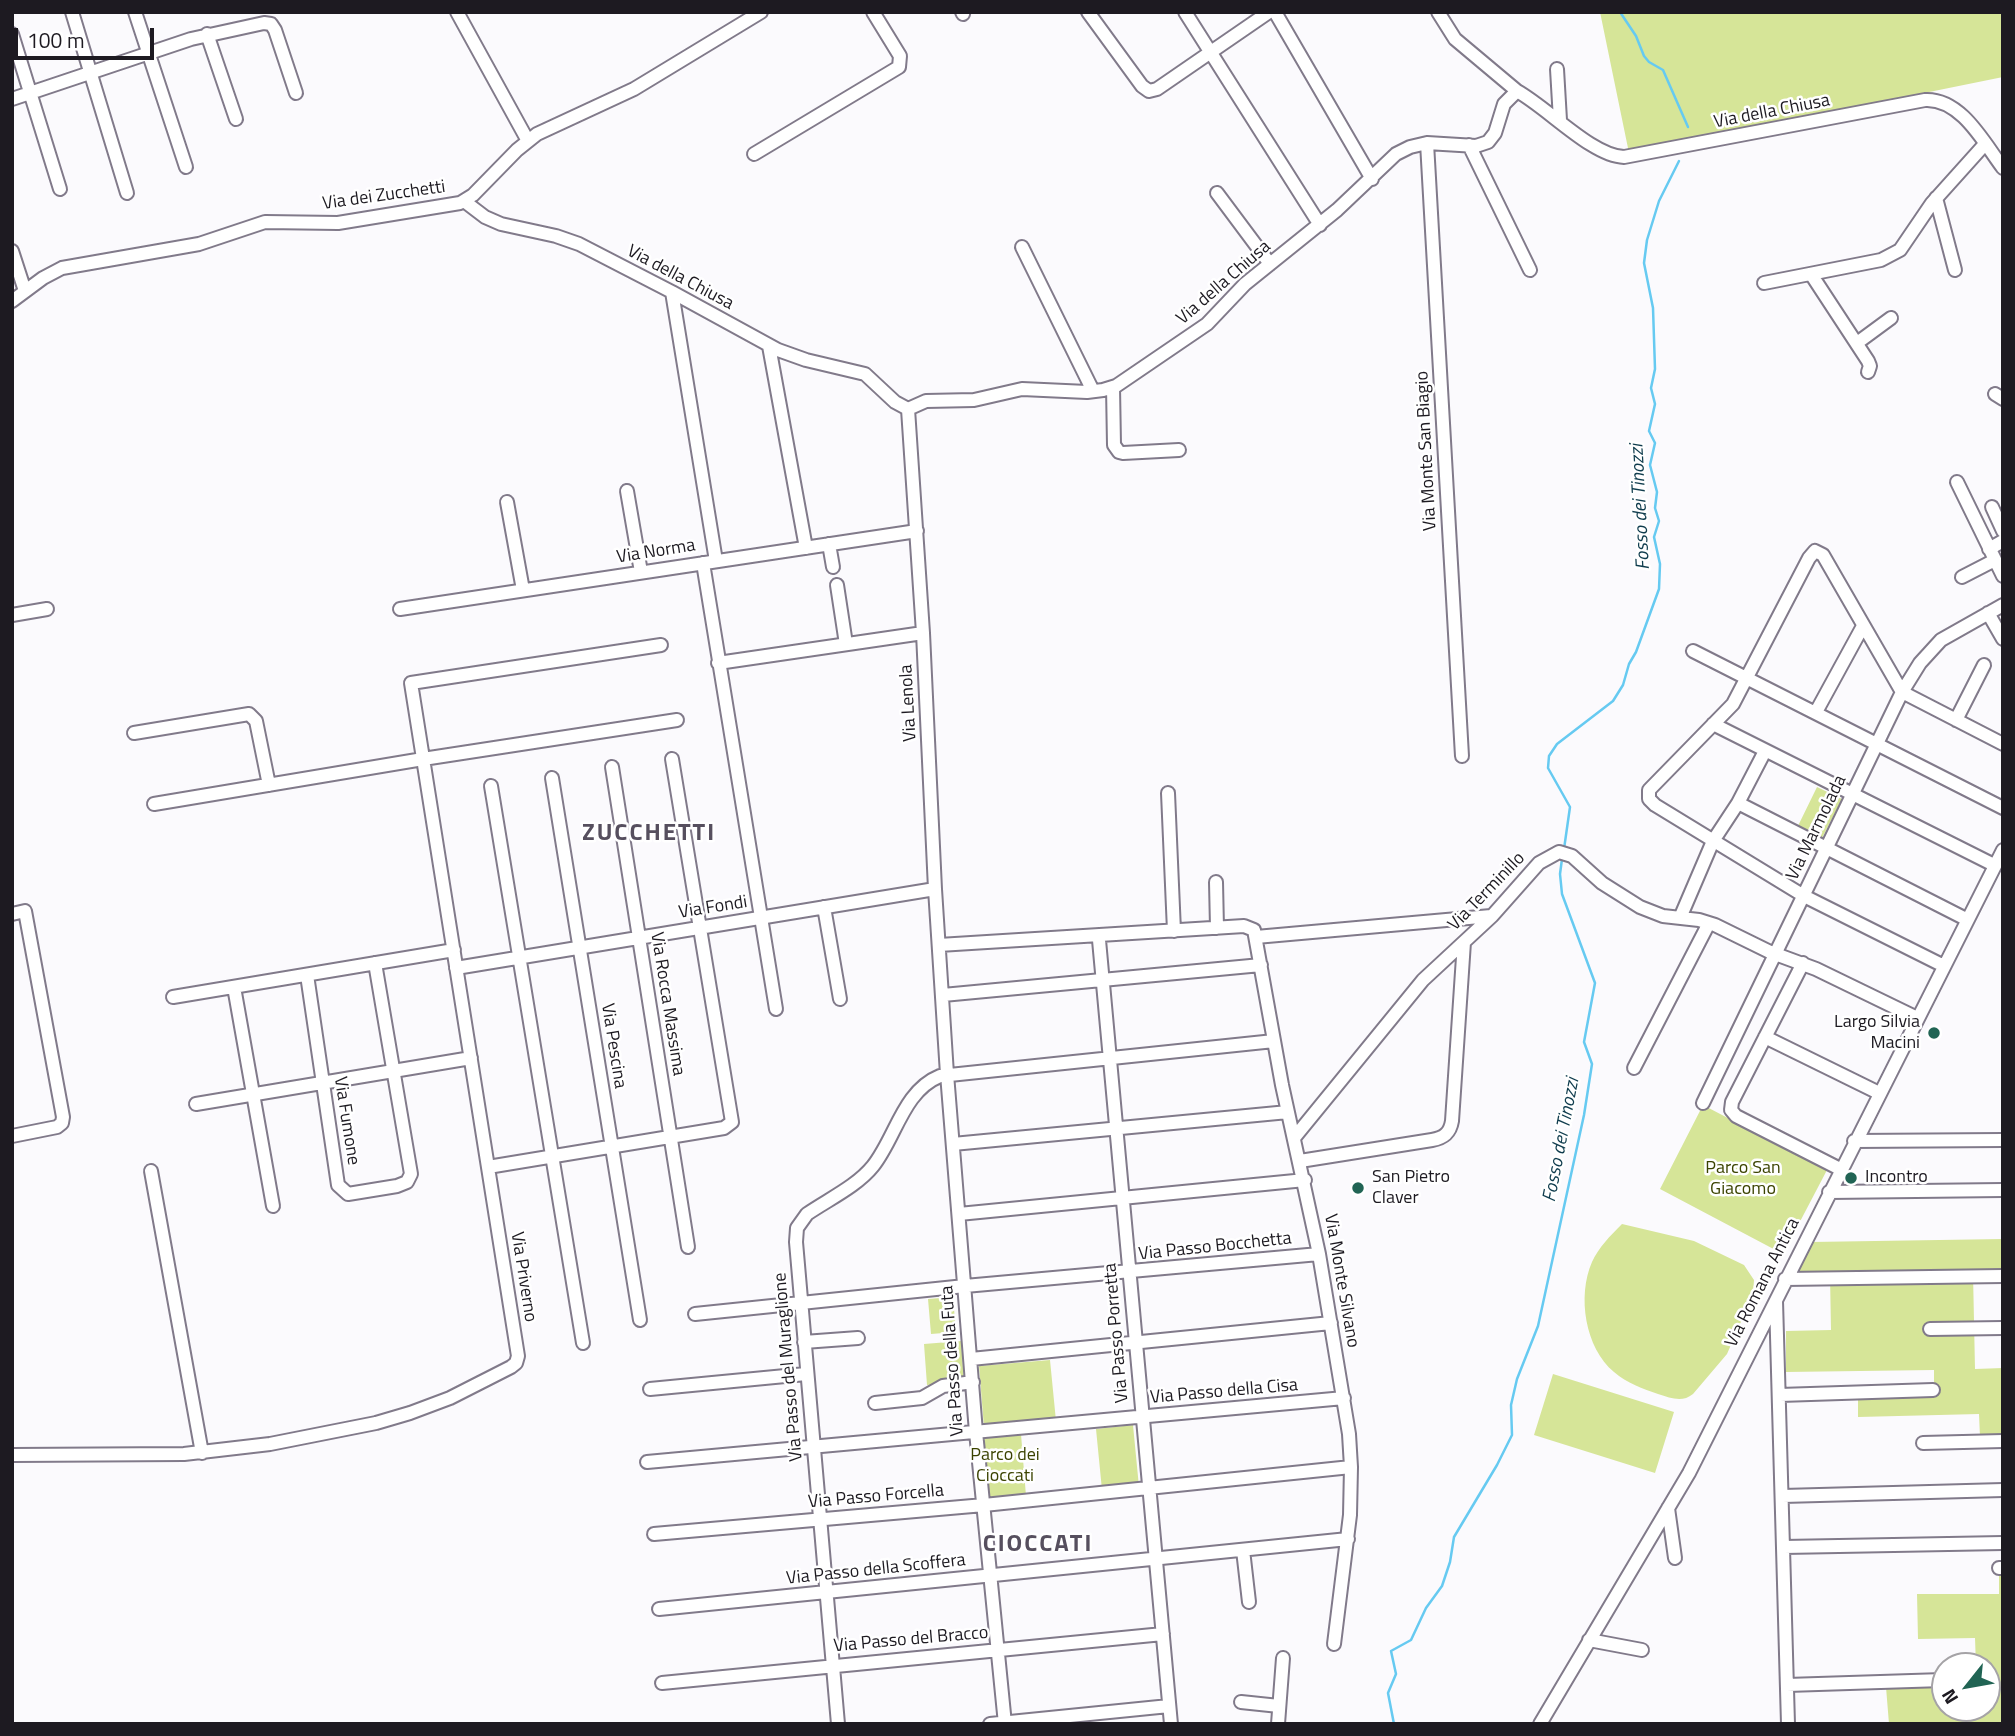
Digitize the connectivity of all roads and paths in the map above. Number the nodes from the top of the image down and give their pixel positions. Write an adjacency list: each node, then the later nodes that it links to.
1 (72, 12): 16 (street)
2 (135, 12): 14 (street)
3 (457, 12): 23 (street)
4 (761, 12): 23 (street, Via dei Zucchetti)
5 (873, 12): 27 (street)
6 (1088, 12): 13 (street)
7 (1185, 12): 13 (street)
8 (1269, 12): 13 (street)
9 (1275, 12): 30 (street)
10 (1438, 12): 17 (street, Via della Chiusa)
11 (12, 34): 18 (street)
12 (207, 34): 14 (street); 19 (street); 21 (street)
13 (1210, 52): 36 (street)
14 (148, 54): 16 (street); 28 (street)
15 (1557, 69): 22 (street)
16 (90, 73): 18 (street); 32 (street)
17 (1517, 91): 22 (street, Via della Chiusa); 25 (street)
18 (31, 92): 20 (street); 31 (street)
19 (296, 93)
20 (12, 99)
21 (236, 119)
22 (1560, 120): 26 (street, Via della Chiusa)
23 (528, 141): 35 (street, Via dei Zucchetti)
24 (1427, 143): 25 (street, Via della Chiusa); 30 (street, Via della Chiusa); 95 (street, Via Monte San Biagio)
25 (1469, 145): 40 (street)
26 (1993, 149): 29 (street); 34 (street)
27 (754, 154)
28 (186, 167)
29 (2003, 169)
30 (1372, 179): 36 (street, Via della Chiusa)
31 (60, 189)
32 (127, 193)
33 (1217, 193): 39 (street)
34 (1936, 198): 41 (street); 42 (street)
35 (464, 201): 44 (street, Via dei Zucchetti); 45 (street, Via della Chiusa)
36 (1320, 225): 39 (street, Via della Chiusa)
37 (1022, 247): 52 (street)
38 (12, 251): 44 (street)
39 (1270, 264): 51 (street, Via della Chiusa)
40 (1530, 270)
41 (1955, 270)
42 (1811, 274): 43 (street); 48 (street)
43 (1764, 283)
44 (25, 291): 46 (street, Via dei Zucchetti)
45 (672, 292): 49 (street, Via della Chiusa); 65 (street)
46 (12, 302)
47 (1891, 318): 48 (street)
48 (1857, 343): 50 (street)
49 (769, 346): 53 (street, Via della Chiusa); 63 (street)
50 (1868, 372)
51 (1112, 387): 52 (street, Via della Chiusa); 54 (street)
52 (1093, 391): 53 (street, Via della Chiusa)
53 (908, 409): 59 (street, Via Lenola)
54 (1179, 450)
55 (1956, 482): 64 (street)
56 (626, 491): 67 (street)
57 (507, 502): 71 (street)
58 (1992, 507): 60 (street)
59 (917, 531): 62 (street, Via Norma); 78 (street, Via Lenola)
60 (2003, 531)
61 (2003, 541): 64 (street)
62 (829, 544): 63 (street, Via Norma); 66 (street)
63 (806, 548): 65 (street, Via Norma)
64 (1992, 555): 68 (street); 69 (street)
65 (709, 562): 67 (street, Via Norma); 83 (street)
66 (833, 568)
67 (641, 572): 71 (street, Via Norma)
68 (2003, 576)
69 (1962, 577)
70 (837, 585): 80 (street)
71 (523, 590): 73 (street, Via Norma)
72 (2003, 605): 75 (street, Via Marmolada)
73 (400, 609)
74 (47, 610): 76 (street)
75 (1988, 613): 79 (street); 86 (street, Via Marmolada)
76 (12, 615)
77 (1863, 626): 85 (street); 86 (street); 87 (street)
78 (923, 633): 80 (street); 111 (street, Via Lenola)
79 (2003, 639)
80 (846, 644): 83 (street)
81 (661, 645): 96 (street, Via Priverno)
82 (1693, 651): 85 (street)
83 (718, 663): 116 (street)
84 (1984, 665): 89 (street)
85 (1748, 678): 87 (street); 90 (street)
86 (1902, 692): 89 (street); 92 (street, Via Marmolada)
87 (1816, 712): 92 (street)
88 (677, 720): 96 (street)
89 (1956, 720): 93 (street)
90 (1713, 724): 94 (street); 107 (street)
91 (134, 733): 100 (street)
92 (1878, 743): 103 (street, Via Marmolada); 106 (street)
93 (2003, 744)
94 (1765, 751): 103 (street); 104 (street)
95 (1462, 756)
96 (423, 759): 100 (street); 129 (street, Via Priverno)
97 (671, 759): 120 (street)
98 (612, 767): 124 (street, Via Rocca Massima)
99 (552, 778): 128 (street, Via Pescina)
100 (269, 785): 105 (street)
101 (491, 786): 131 (street)
102 (1168, 793): 122 (street)
103 (1853, 794): 108 (street, Via Marmolada); 109 (street)
104 (1738, 803): 107 (street); 108 (street)
105 (154, 804)
106 (2003, 808)
107 (1713, 841): 112 (street); 117 (street)
108 (1827, 848): 112 (street, Via Marmolada); 118 (street)
109 (1999, 857): 118 (street, Via Romana Antica)
110 (1216, 882): 121 (street)
111 (935, 888): 113 (street, Via Fondi); 127 (street, Via Lenola)
112 (1804, 896): 130 (street, Via Marmolada); 135 (street)
113 (824, 907): 116 (street, Via Fondi); 142 (street)
114 (18, 912): 159 (street)
115 (1492, 916): 117 (street, Via Terminillo); 123 (street); 126 (street, Via Terminillo)
116 (761, 918): 120 (street, Via Fondi); 143 (street)
117 (1680, 918): 119 (street, Via Terminillo)
118 (1966, 919): 135 (street, Via Romana Antica)
119 (1709, 923): 130 (street, Via Terminillo); 149 (street)
120 (700, 928): 124 (street, Via Fondi); 160 (street)
121 (1217, 928): 122 (street); 123 (street)
122 (1174, 931): 127 (street)
123 (1254, 933): 134 (street, Via Monte Silvano)
124 (639, 938): 128 (street, Via Fondi); 160 (street, Via Rocca Massima)
125 (1100, 940): 138 (street, Via Passo Porretta)
126 (1464, 942): 161 (street, Via Terminillo); 167 (street)
127 (939, 945): 140 (street, Via Lenola)
128 (579, 948): 131 (street, Via Fondi); 165 (street, Via Pescina)
129 (453, 950): 132 (street); 136 (street, Via Priverno)
130 (1775, 954): 133 (street, Via Terminillo); 155 (street, Via Marmolada)
131 (519, 958): 136 (street, Via Fondi); 166 (street)
132 (375, 962): 137 (street); 150 (street, Via Fumone)
133 (1803, 963): 144 (street, Via Terminillo); 145 (street)
134 (1261, 965): 138 (street); 146 (street, Via Monte Silvano)
135 (1944, 966): 144 (street, Via Romana Antica)
136 (456, 968): 148 (street, Via Priverno)
137 (307, 975): 139 (street); 152 (street, Via Fumone)
138 (1103, 981): 140 (street); 147 (street, Via Passo Porretta)
139 (234, 987): 141 (street); 154 (street)
140 (943, 995): 151 (street, Via Passo della Futa)
141 (173, 997)
142 (840, 999)
143 (776, 1009)
144 (1917, 1018): 153 (street, Via Romana Antica)
145 (1765, 1037): 153 (street); 169 (street)
146 (1274, 1041): 147 (street); 157 (street, Via Monte Silvano)
147 (1109, 1057): 151 (street); 158 (street, Via Passo Porretta)
148 (471, 1058): 150 (street); 168 (street, Via Priverno)
149 (1634, 1068)
150 (393, 1071): 152 (street); 152 (street, Via Fumone)
151 (947, 1074): 164 (street, Via Passo della Futa); 184 (street, Via Passo del Muraglione)
152 (323, 1083): 154 (street)
153 (1878, 1093): 163 (street, Via Romana Antica)
154 (253, 1095): 156 (street); 175 (street)
155 (1703, 1103)
156 (196, 1104)
157 (1288, 1111): 158 (street); 161 (street, Via Monte Silvano)
158 (1117, 1128): 164 (street); 174 (street, Via Passo Porretta)
159 (12, 1136)
160 (670, 1137): 165 (street); 177 (street, Via Rocca Massima)
161 (1294, 1138): 167 (street, Via Monte Silvano)
162 (2003, 1140): 163 (street)
163 (1854, 1141): 169 (street, Via Romana Antica)
164 (953, 1144): 176 (street, Via Passo della Futa)
165 (612, 1146): 166 (street); 186 (street, Via Pescina)
166 (552, 1156): 168 (street); 193 (street)
167 (1300, 1161): 171 (street, Via Monte Silvano)
168 (488, 1167): 207 (street, Via Priverno)
169 (1840, 1169): 173 (street, Via Romana Antica)
170 (151, 1171): 207 (street)
171 (1305, 1180): 174 (street); 178 (street, Via Monte Silvano)
172 (2003, 1190): 173 (street)
173 (1829, 1192): 181 (street, Via Romana Antica)
174 (1123, 1197): 176 (street); 179 (street, Via Passo Porretta)
175 (273, 1206)
176 (960, 1214): 182 (street, Via Passo della Futa)
177 (688, 1247)
178 (1319, 1254): 179 (street, Via Passo Bocchetta); 187 (street, Via Monte Silvano)
179 (1130, 1273): 182 (street, Via Passo Bocchetta); 192 (street, Via Passo Porretta)
180 (2003, 1276): 181 (street)
181 (1785, 1279): 183 (street, Via Romana Antica)
182 (965, 1286): 184 (street, Via Passo Bocchetta); 194 (street, Via Passo della Futa)
183 (1776, 1297): 199 (street); 215 (street, Via Romana Antica)
184 (801, 1303): 185 (street, Via Passo Bocchetta); 191 (street, Via Passo del Muraglione)
185 (695, 1314)
186 (640, 1320)
187 (1331, 1323): 192 (street); 200 (street, Via Monte Silvano)
188 (2003, 1328): 189 (street)
189 (1930, 1329)
190 (858, 1338): 191 (street)
191 (804, 1342): 195 (street, Via Passo del Muraglione)
192 (1136, 1342): 194 (street); 202 (street, Via Passo Porretta)
193 (583, 1343)
194 (971, 1359): 196 (street, Via Passo della Futa)
195 (806, 1374): 197 (street); 206 (street, Via Passo del Muraglione)
196 (973, 1382): 201 (street); 203 (street, Via Passo della Futa)
197 (650, 1389)
198 (1933, 1390): 199 (street)
199 (1780, 1395): 213 (street)
200 (1344, 1398): 202 (street, Via Passo della Cisa); 210 (street, Via Monte Silvano)
201 (875, 1404)
202 (1142, 1417): 203 (street, Via Passo della Cisa); 211 (street, Via Passo Porretta)
203 (976, 1432): 206 (street, Via Passo della Cisa); 214 (street, Via Passo della Futa)
204 (2003, 1441): 205 (street)
205 (1923, 1443)
206 (813, 1445): 209 (street, Via Passo della Cisa); 216 (street, Via Passo del Muraglione)
207 (202, 1453): 208 (street, Via Priverno)
208 (12, 1455)
209 (647, 1462)
210 (1351, 1467): 211 (street, Via Passo Forcella); 218 (street, Via Monte Silvano)
211 (1149, 1489): 214 (street, Via Passo Forcella); 223 (street, Via Passo Porretta)
212 (2003, 1490): 213 (street)
213 (1783, 1496): 220 (street)
214 (984, 1505): 216 (street, Via Passo Forcella); 224 (street, Via Passo della Futa)
215 (1668, 1508): 222 (street); 229 (street, Via Romana Antica)
216 (820, 1519): 217 (street, Via Passo Forcella); 225 (street, Via Passo del Muraglione)
217 (654, 1534)
218 (1348, 1539): 221 (street, Via Passo della Scoffera); 230 (street, Via Monte Silvano)
219 (2003, 1543): 220 (street)
220 (1784, 1547): 237 (street)
221 (1243, 1550): 223 (street, Via Passo della Scoffera); 226 (street)
222 (1675, 1558)
223 (1156, 1559): 224 (street, Via Passo della Scoffera); 228 (street, Via Passo Porretta)
224 (991, 1576): 225 (street, Via Passo della Scoffera); 231 (street, Via Passo della Futa)
225 (826, 1593): 227 (street, Via Passo della Scoffera); 234 (street, Via Passo del Muraglione)
226 (1249, 1602)
227 (659, 1609)
228 (1163, 1633): 231 (street, Via Passo del Bracco); 239 (street, Via Passo Porretta)
229 (1589, 1640): 232 (street); 246 (street, Via Romana Antica)
230 (1334, 1644)
231 (998, 1650): 234 (street, Via Passo del Bracco); 241 (street, Via Passo della Futa)
232 (1643, 1650)
233 (1283, 1658): 240 (street)
234 (833, 1665): 236 (street, Via Passo del Bracco); 242 (street, Via Passo del Muraglione)
235 (1931, 1680): 237 (street)
236 (662, 1683)
237 (1787, 1685): 247 (street)
238 (1241, 1702): 240 (street)
239 (1169, 1706): 241 (street); 244 (street, Via Passo Porretta)
240 (1279, 1706): 245 (street)
241 (1005, 1723): 243 (street)
242 (838, 1724)
243 (990, 1724)
244 (1171, 1724)
245 (1279, 1724)
246 (1541, 1724)
247 (1788, 1724)

